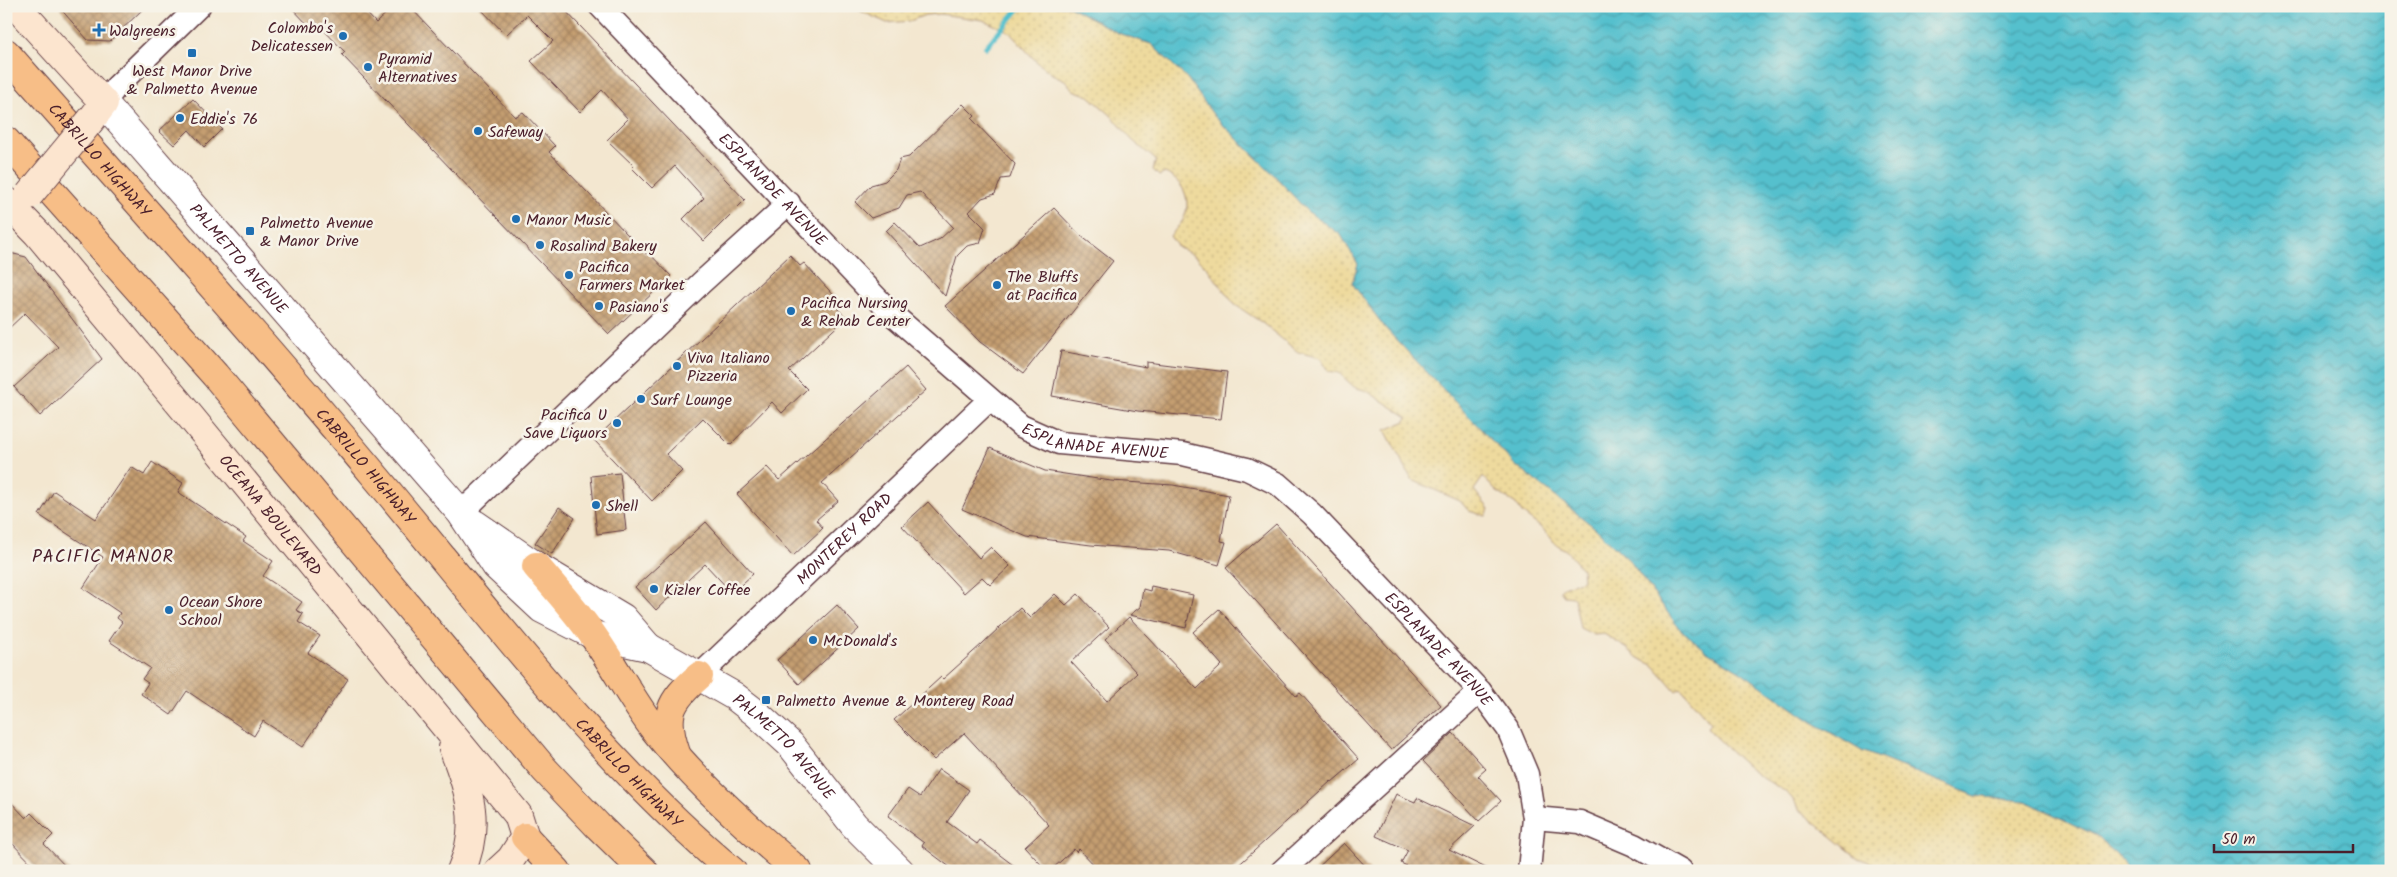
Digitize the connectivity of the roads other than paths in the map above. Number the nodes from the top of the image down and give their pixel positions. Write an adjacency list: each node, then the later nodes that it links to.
1 (16, 6): 5 (main road, PALMETTO AVENUE)
2 (199, 6): 5 (street)
3 (600, 6): 7 (street, ESPLANADE AVENUE)
4 (6, 54): 24 (highway, CABRILLO HIGHWAY)
5 (98, 112): 8 (main road, bridge); 10 (street, PALMETTO AVENUE)
6 (6, 141): 23 (highway)
7 (789, 203): 9 (street, ESPLANADE AVENUE); 10 (street)
8 (14, 206): 16 (main road, OCEANA BOULEVARD)
9 (989, 400): 14 (street, MONTEREY ROAD); 15 (street, ESPLANADE AVENUE)
10 (461, 513): 11 (street, PALMETTO AVENUE); 12 (street, PALMETTO AVENUE)
11 (536, 566): 12 (highway); 13 (street, PALMETTO AVENUE)
12 (593, 635): 13 (street, PALMETTO AVENUE); 17 (highway)
13 (648, 647): 14 (street, PALMETTO AVENUE)
14 (699, 676): 17 (highway); 26 (street, PALMETTO AVENUE)
15 (1480, 691): 18 (street, ESPLANADE AVENUE); 27 (street)
16 (443, 723): 19 (main road, OCEANA BOULEVARD); 20 (main road)
17 (677, 755): 25 (highway)
18 (1534, 818): 28 (street, ESPLANADE AVENUE); 29 (street)
19 (525, 837): 21 (main road); 22 (highway)
20 (461, 871)
21 (498, 871)
22 (557, 871)
23 (644, 871)
24 (732, 871)
25 (798, 871)
26 (900, 871)
27 (1282, 871)
28 (1529, 871)
29 (1680, 871)

